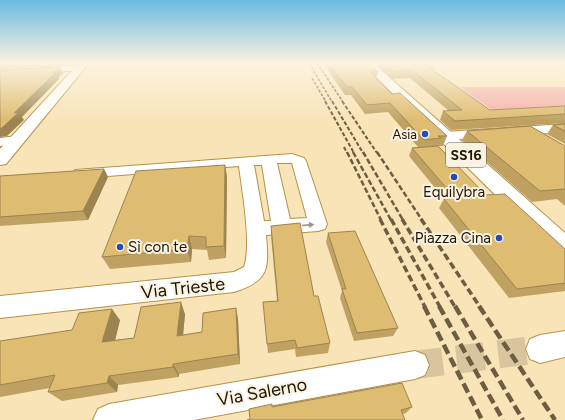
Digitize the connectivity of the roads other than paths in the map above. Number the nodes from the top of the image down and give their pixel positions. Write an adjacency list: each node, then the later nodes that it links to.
1 (67, 83): 6 (main road)
2 (388, 83): 5 (main road, SS16)
3 (565, 128): 4 (street)
4 (527, 130): 5 (street); 7 (street)
5 (445, 136): 15 (main road, SS16)
6 (18, 140): 8 (street); 9 (main road)
7 (546, 141)
8 (0, 142)
9 (0, 160)
10 (269, 160): 11 (street); 13 (street); 13 (street, one-way to 10)
11 (246, 162): 12 (street); 14 (street, Via Trieste)
12 (64, 174)
13 (282, 227): 14 (street)
14 (255, 229): 16 (street, Via Trieste)
15 (565, 248)
16 (0, 307)
17 (415, 365): 18 (street, Via Salerno)
18 (109, 420)

